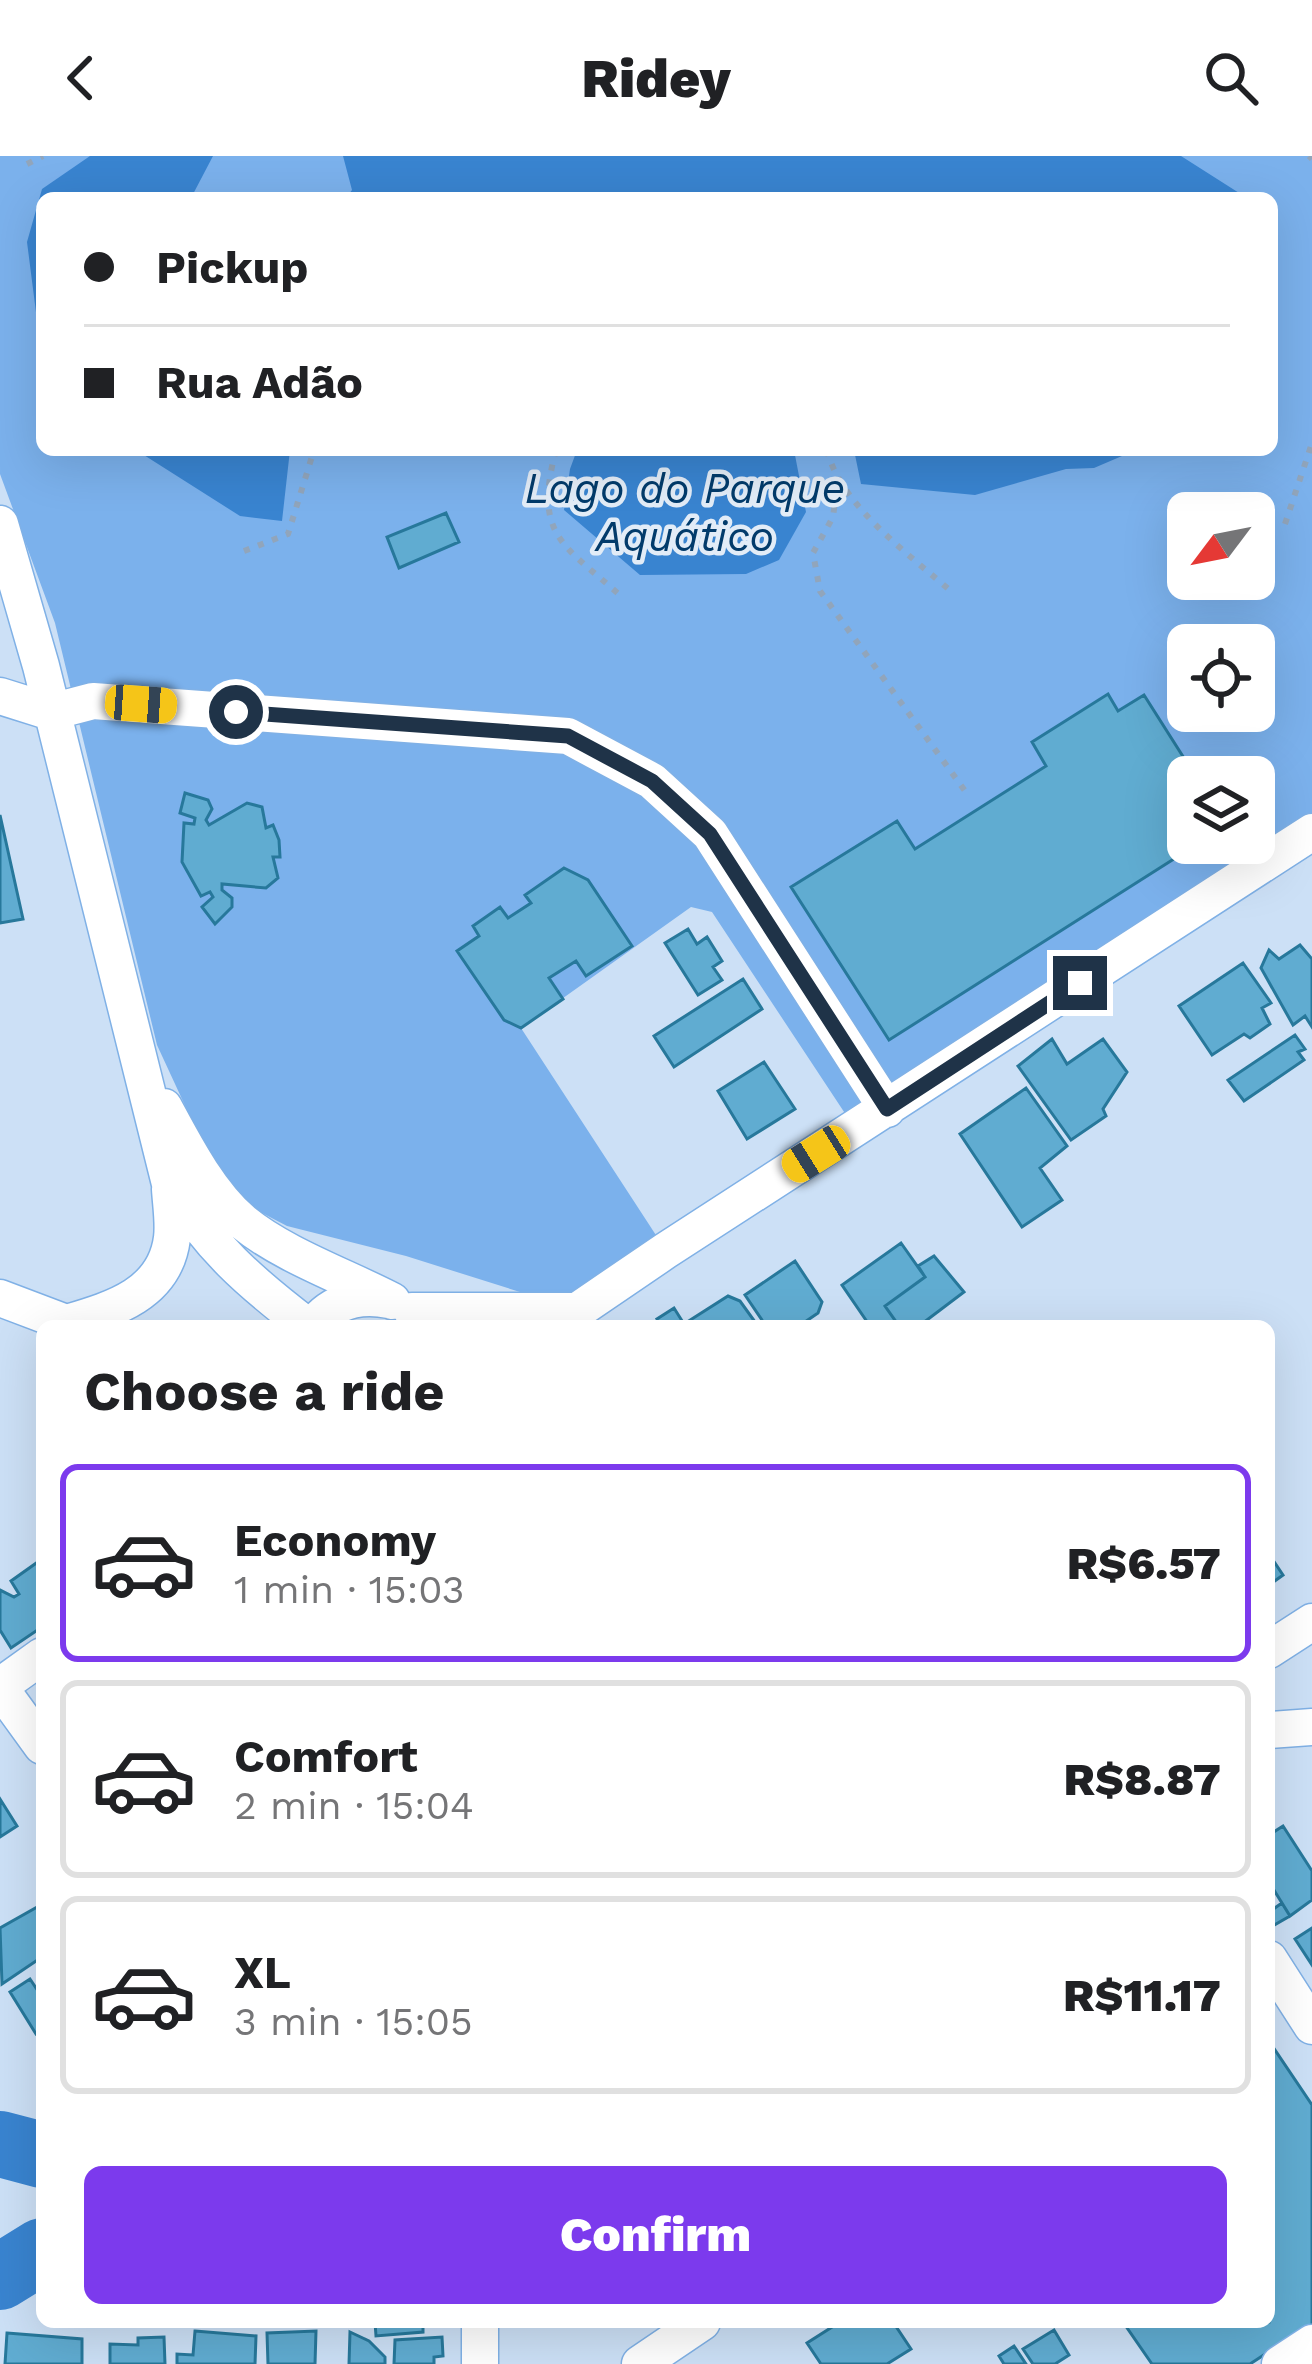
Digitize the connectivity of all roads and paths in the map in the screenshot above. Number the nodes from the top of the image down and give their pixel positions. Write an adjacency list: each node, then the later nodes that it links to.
1 (43, 156): 2 (path)
2 (27, 164)
3 (1312, 443): 9 (path)
4 (312, 456): 10 (path)
5 (554, 456): 12 (path)
6 (829, 456): 7 (path)
7 (838, 477): 11 (path); 15 (path)
8 (0, 524): 14 (street)
9 (1286, 524)
10 (244, 550)
11 (952, 593)
12 (622, 597)
13 (0, 696): 14 (street)
14 (50, 712): 17 (street); 18 (street)
15 (968, 795)
16 (1312, 832): 18 (street)
17 (140, 1062): 19 (street); 21 (street)
18 (887, 1109): 22 (street)
19 (170, 1184): 24 (street); 25 (street)
20 (0, 1298): 23 (street)
21 (410, 1313): 22 (street); 26 (street)
22 (565, 1318)
23 (63, 1320)
24 (90, 1320)
25 (302, 1320)
26 (318, 1320)
27 (1312, 1622): 28 (street)
28 (1275, 1646)
29 (36, 1660): 30 (street)
30 (0, 1687): 33 (street)
31 (1312, 1727): 32 (street)
32 (1275, 1730)
33 (36, 1738)
34 (1275, 1968): 35 (street)
35 (1312, 2026)
36 (480, 2328): 39 (street)
37 (693, 2328): 40 (street)
38 (1312, 2343): 41 (street)
39 (480, 2364)
40 (640, 2364)
41 (1280, 2364)

